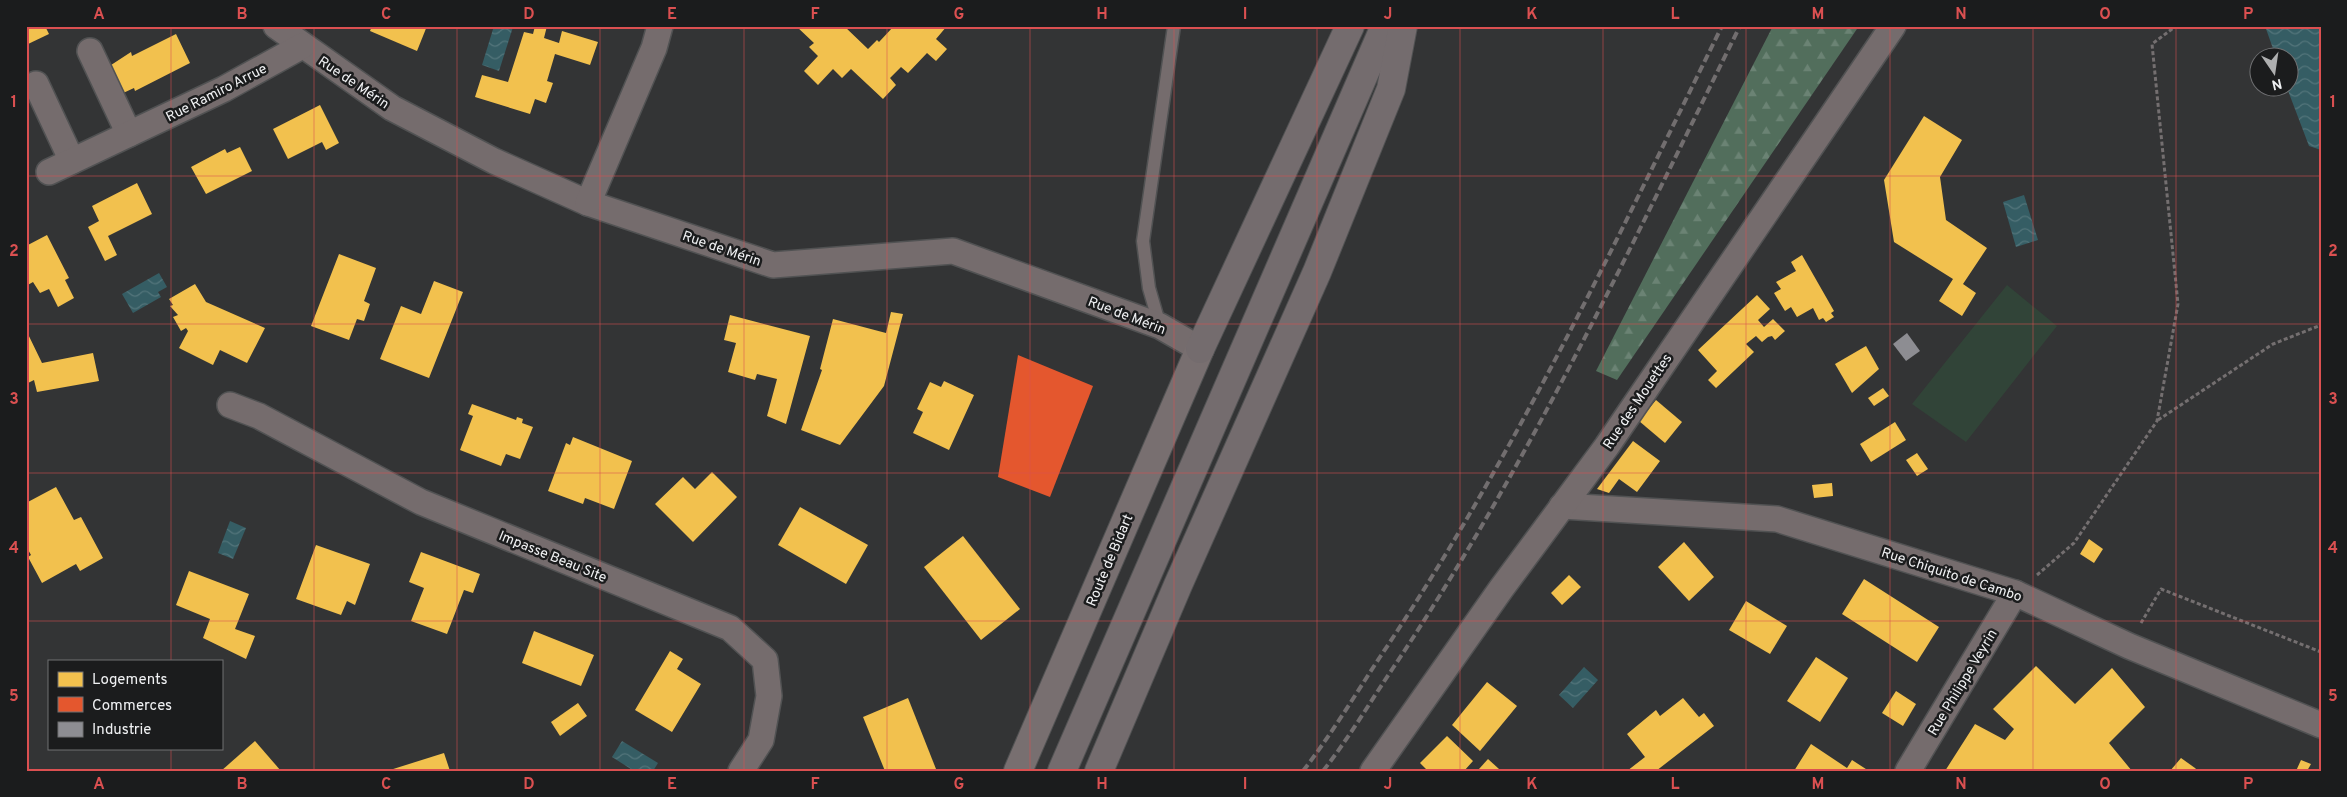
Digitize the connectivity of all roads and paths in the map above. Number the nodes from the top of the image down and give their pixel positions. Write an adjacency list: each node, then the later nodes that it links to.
1 (276, 26): 9 (street, Rue de Mérin)
2 (660, 26): 15 (street)
3 (1174, 26): 17 (lane)
4 (1350, 26): 18 (main road)
5 (1385, 26): 28 (main road)
6 (1403, 26): 29 (main road)
7 (1893, 26): 21 (street, Rue des Mouettes)
8 (2176, 26): 20 (path)
9 (302, 46): 12 (street, Rue Ramiro Arrue); 15 (street, Rue de Mérin)
10 (90, 51): 12 (street)
11 (36, 84): 13 (street)
12 (129, 134): 13 (street, Rue Ramiro Arrue)
13 (72, 161): 14 (street, Rue Ramiro Arrue)
14 (49, 172)
15 (588, 203): 17 (street, Rue de Mérin)
16 (2321, 325): 20 (path)
17 (1160, 326): 18 (street, Rue de Mérin)
18 (1200, 348): 27 (main road, Route de Bidart)
19 (230, 405): 26 (street, Impasse Beau Site)
20 (2157, 421): 22 (path)
21 (1562, 506): 22 (street, Rue Chiquito de Cambo); 30 (street, Rue des Mouettes)
22 (2015, 593): 23 (street, Rue Chiquito de Cambo); 31 (street, Rue Philippe Veyrin)
23 (2129, 646): 24 (path); 25 (street, Rue Chiquito de Cambo)
24 (2321, 652)
25 (2321, 725)
26 (741, 771)
27 (1018, 771)
28 (1062, 771)
29 (1099, 771)
30 (1373, 771)
31 (1908, 771)

